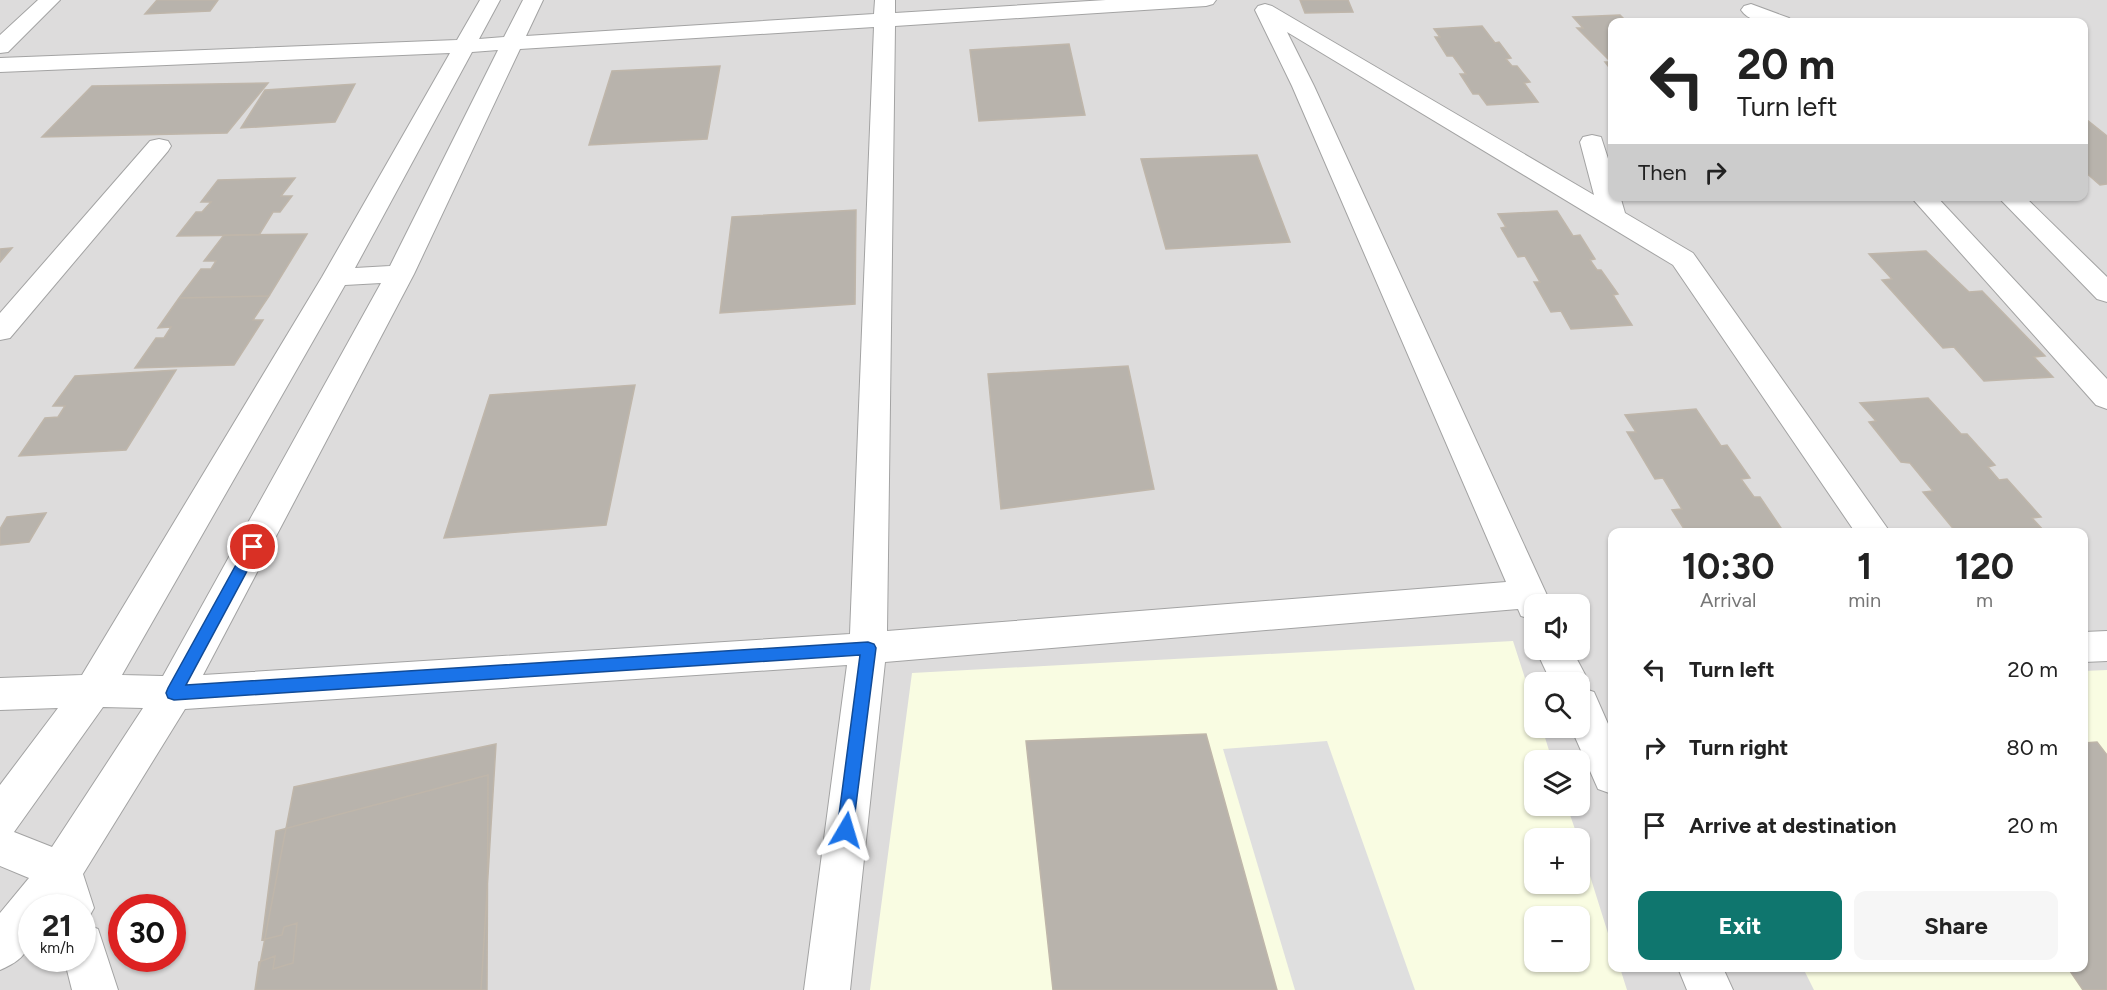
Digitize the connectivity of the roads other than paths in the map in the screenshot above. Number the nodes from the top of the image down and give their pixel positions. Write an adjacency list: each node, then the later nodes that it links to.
1 (50, 0): 11 (street)
2 (490, 0): 10 (street)
3 (533, 0): 9 (street)
4 (1206, 0): 6 (street)
5 (1261, 6): 19 (street); 26 (street)
6 (884, 10): 9 (street); 30 (street)
7 (1751, 11): 8 (street)
8 (1771, 18)
9 (511, 43): 10 (street); 20 (street)
10 (464, 46): 12 (street); 21 (street)
11 (0, 47)
12 (0, 65)
13 (1592, 142): 15 (street)
14 (159, 146): 23 (street)
15 (1608, 200)
16 (1608, 201): 19 (street)
17 (1927, 201): 24 (street)
18 (2013, 201): 22 (street)
19 (1613, 218): 25 (street)
20 (400, 274): 21 (street); 33 (street)
21 (336, 277): 31 (street)
22 (2107, 293)
23 (0, 332)
24 (2107, 398)
25 (1870, 528)
26 (1529, 594)
27 (1524, 601): 30 (street)
28 (2107, 646): 29 (street)
29 (2088, 647)
30 (868, 648): 33 (street); 44 (street)
31 (93, 691): 32 (street); 33 (street); 36 (street)
32 (0, 693)
33 (174, 693): 38 (street)
34 (1590, 726): 35 (street)
35 (1608, 767)
36 (0, 818)
37 (0, 846): 38 (street)
38 (67, 889)
39 (18, 926): 40 (street)
40 (0, 948)
41 (90, 972): 43 (street)
42 (1702, 972): 45 (street)
43 (95, 990)
44 (826, 990)
45 (1710, 990)

